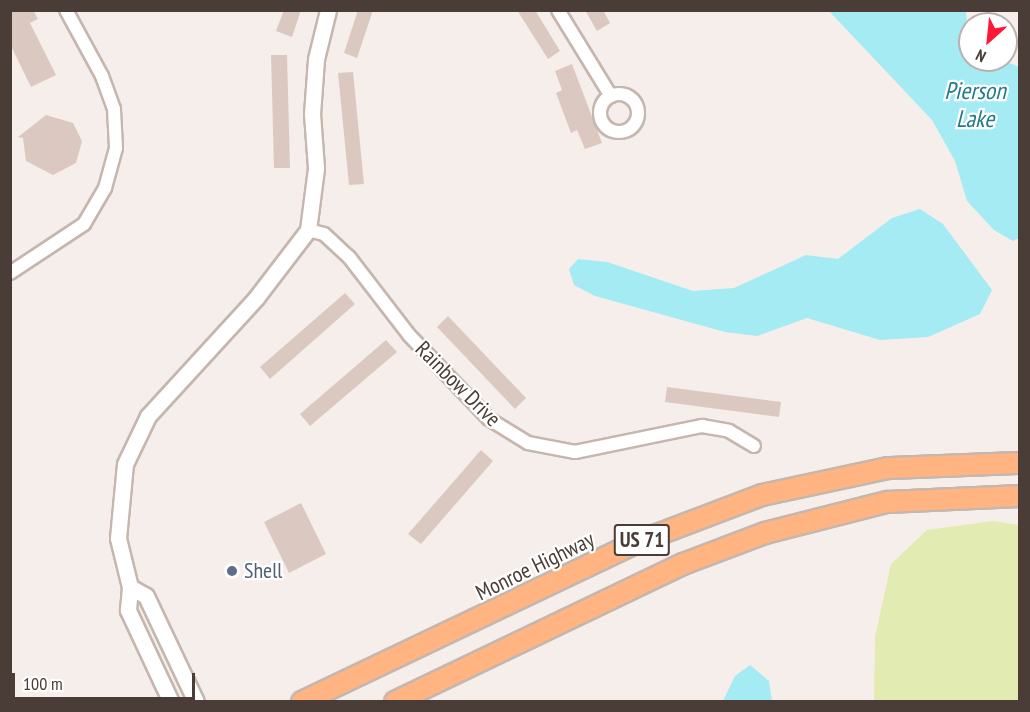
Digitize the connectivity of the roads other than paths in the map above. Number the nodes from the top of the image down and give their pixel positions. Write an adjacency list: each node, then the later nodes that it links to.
1 (66, 10): 6 (street)
2 (328, 10): 5 (street)
3 (558, 10): 4 (street)
4 (611, 96)
5 (308, 230): 7 (street, Rainbow Drive); 10 (street)
6 (10, 273)
7 (754, 446)
8 (1013, 463): 13 (highway, Monroe Highway / US 71)
9 (1014, 495): 14 (highway, US 71)
10 (130, 587): 11 (street); 12 (street)
11 (171, 702)
12 (196, 702)
13 (302, 702)
14 (395, 702)

